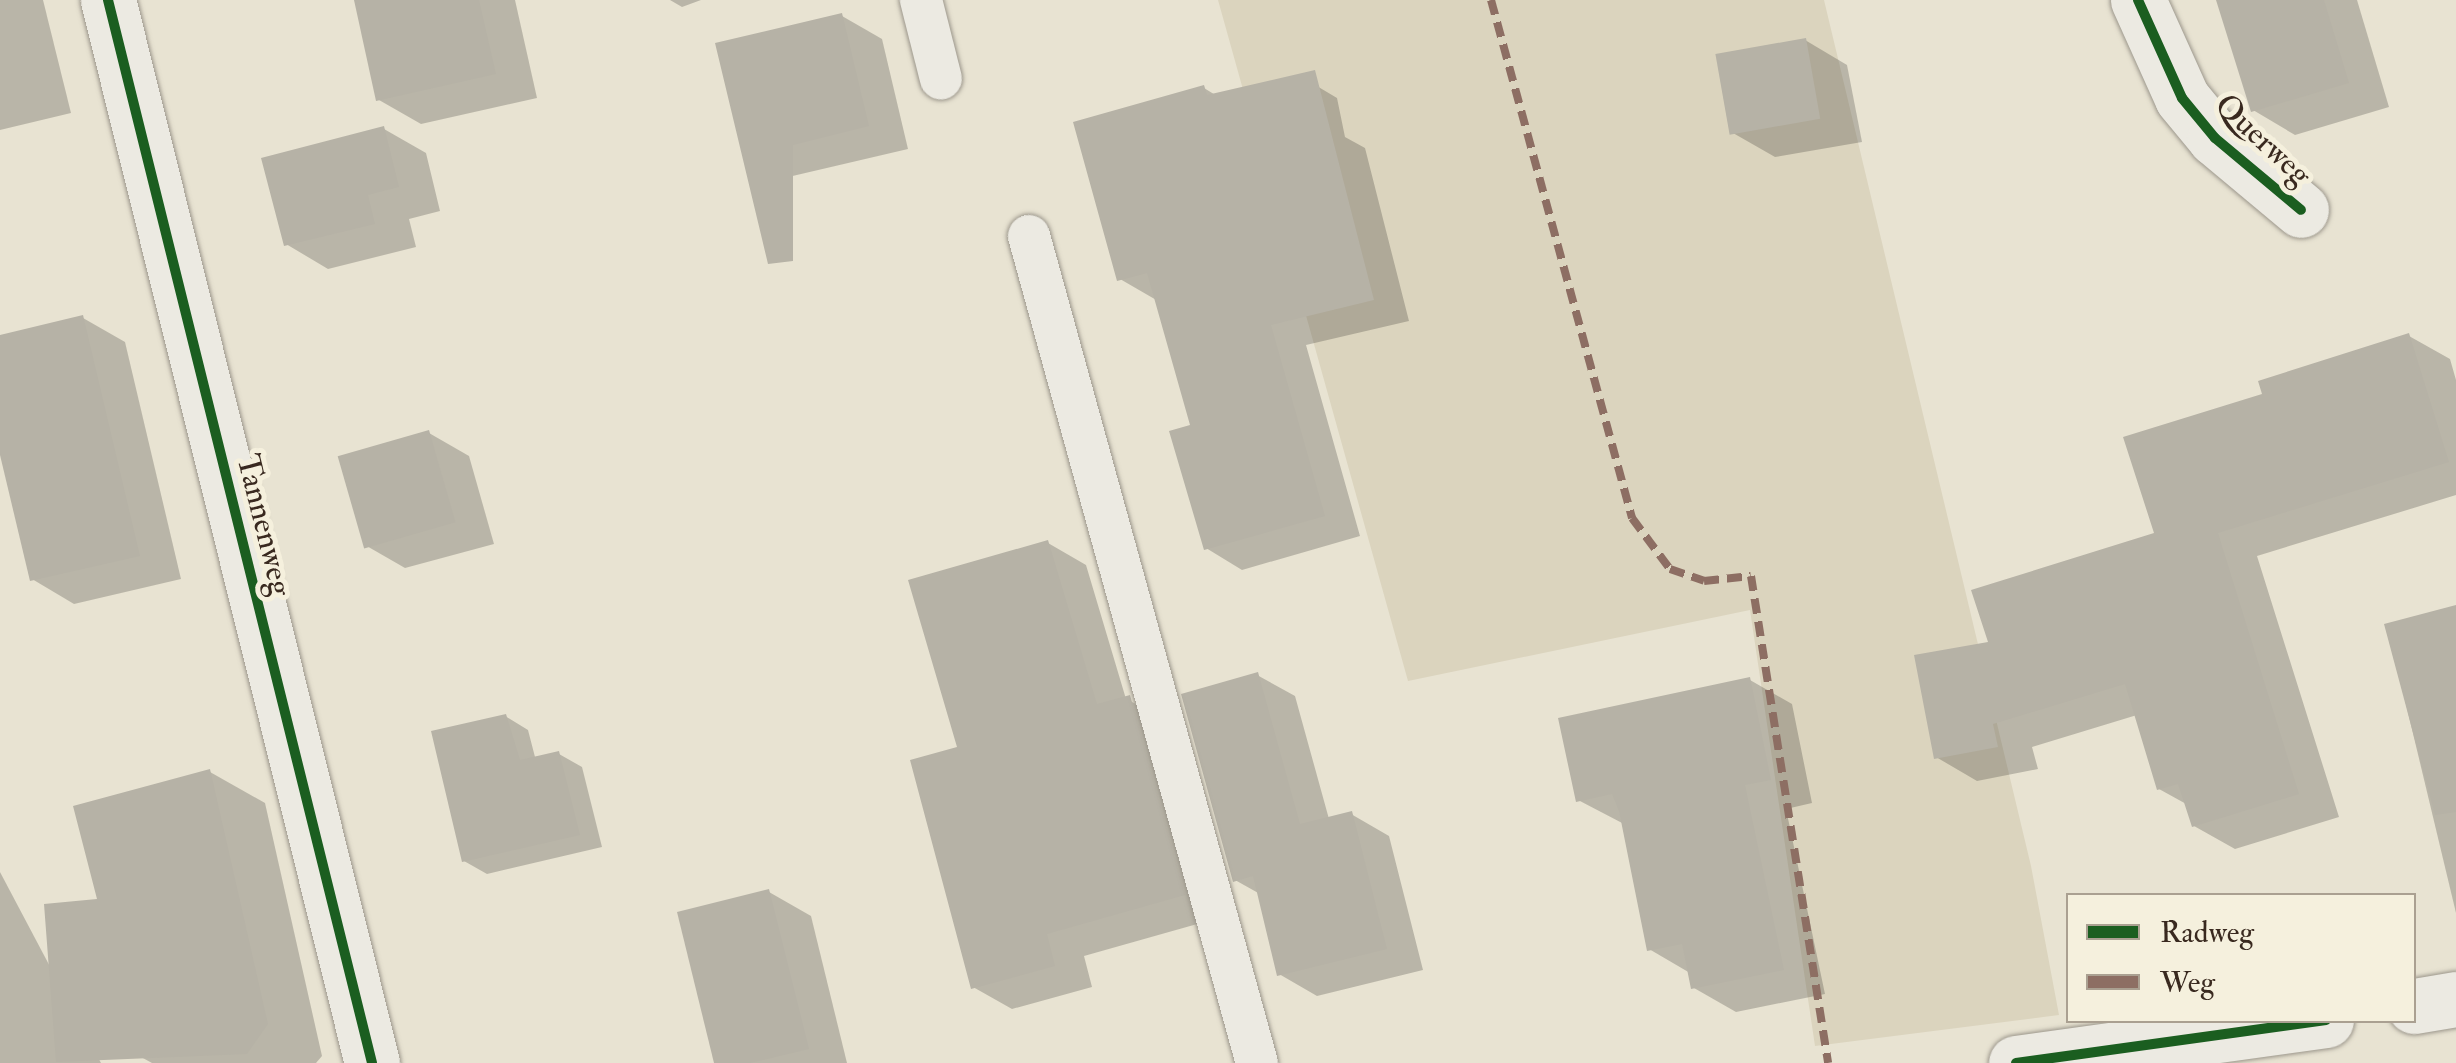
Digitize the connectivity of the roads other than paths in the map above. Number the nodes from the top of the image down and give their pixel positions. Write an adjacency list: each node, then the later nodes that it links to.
1 (108, 0): 10 (street, Tannenweg)
2 (921, 0): 4 (lane)
3 (2138, 0): 5 (street, Querweg)
4 (942, 79)
5 (2301, 210)
6 (1029, 236): 11 (lane)
7 (2456, 1000): 8 (street)
8 (2416, 1006)
9 (2304, 1023): 12 (street)
10 (372, 1063)
11 (1256, 1063)
12 (2016, 1063)

